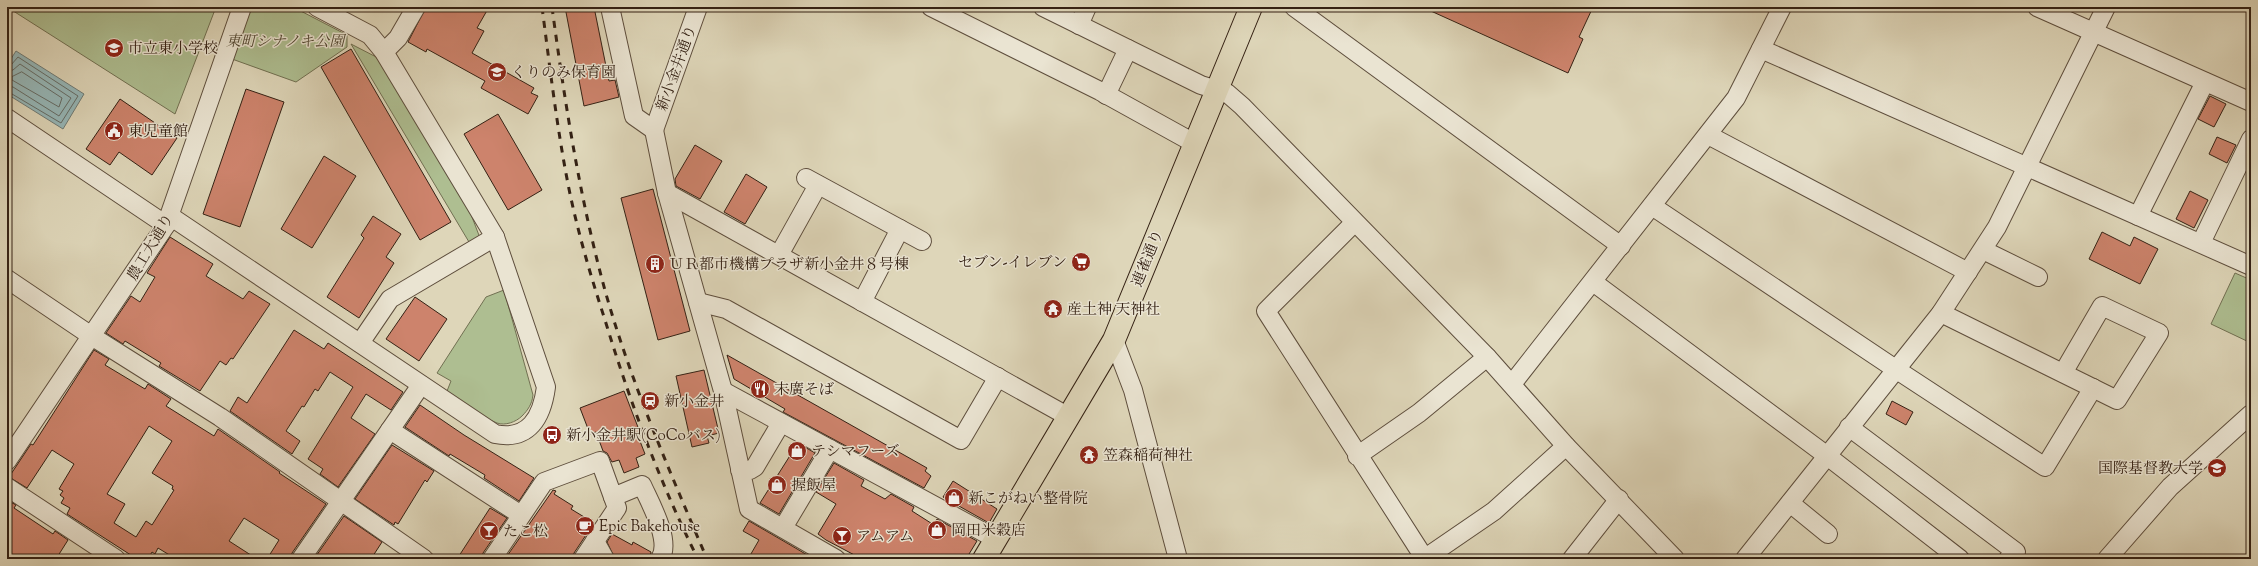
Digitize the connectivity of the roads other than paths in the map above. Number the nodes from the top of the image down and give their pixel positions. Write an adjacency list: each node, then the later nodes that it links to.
1 (242, 7): 32 (street, 農工大通り)
2 (317, 7): 18 (street)
3 (416, 7): 18 (street)
4 (610, 7): 24 (street)
5 (698, 7): 24 (street, 新小金井通り)
6 (931, 7): 21 (street)
7 (1043, 7): 14 (street)
8 (1087, 7): 14 (street)
9 (1251, 7): 20 (main road, 連雀通り)
10 (1294, 7): 38 (street)
11 (1782, 7): 17 (street)
12 (2037, 7): 15 (street)
13 (2106, 7): 15 (street)
14 (1079, 25): 16 (street)
15 (2093, 32): 19 (street); 28 (street)
16 (1128, 49): 20 (street); 21 (street)
17 (1761, 49): 25 (street); 28 (street)
18 (384, 52): 35 (street)
19 (2205, 82): 22 (street); 31 (street)
20 (1216, 90): 27 (main road, 連雀通り); 33 (street)
21 (1106, 95): 27 (street)
22 (2251, 102)
23 (7, 118): 32 (street)
24 (654, 130): 29 (street)
25 (1708, 135): 30 (street); 42 (street)
26 (2251, 138): 37 (street)
27 (1194, 143): 50 (main road, 連雀通り)
28 (2028, 166): 31 (street); 39 (street)
29 (667, 193): 40 (street); 46 (street)
30 (1652, 206): 38 (street); 53 (street)
31 (2138, 216): 37 (street)
32 (168, 221): 49 (street, 農工大通り); 51 (street)
33 (1354, 223): 52 (street); 68 (street)
34 (900, 229): 36 (street); 40 (street); 47 (street)
35 (495, 237): 51 (street); 57 (street)
36 (922, 241)
37 (2201, 243): 41 (street)
38 (1621, 246): 45 (street)
39 (1983, 250): 42 (street); 43 (street)
40 (779, 255): 47 (street)
41 (2251, 266)
42 (1968, 272): 48 (street)
43 (2038, 277)
44 (7, 279): 49 (street)
45 (1593, 282): 56 (street); 67 (street)
46 (698, 302): 55 (street); 59 (street)
47 (862, 302): 55 (street)
48 (1941, 313): 53 (street); 54 (street)
49 (93, 337): 69 (street, 農工大通り); 74 (street)
50 (1114, 340): 61 (main road, 連雀通り); 90 (street)
51 (360, 344): 57 (street)
52 (1487, 357): 56 (street); 68 (street)
53 (1897, 370): 58 (street); 63 (street)
54 (2063, 373): 58 (street); 58 (street)
55 (998, 377): 61 (street)
56 (1512, 384): 65 (street)
57 (421, 385): 64 (street)
58 (2093, 388)
59 (723, 391): 62 (street); 70 (street)
60 (2251, 414): 97 (street)
61 (1069, 417): 79 (main road, 連雀通り)
62 (780, 423): 66 (street); 70 (street)
63 (1849, 428): 67 (street); 96 (street)
64 (390, 430): 74 (street); 76 (street)
65 (1566, 446): 73 (street); 91 (street)
66 (830, 449): 77 (street); 79 (street)
67 (1826, 455): 75 (street); 95 (street)
68 (1357, 456): 91 (street)
69 (7, 461)
70 (740, 470): 77 (street)
71 (7, 487): 81 (street)
72 (613, 497): 76 (street); 80 (street); 87 (street)
73 (1620, 499): 92 (street); 93 (street)
74 (340, 501): 82 (street); 83 (street)
75 (1790, 503): 78 (street); 94 (street)
76 (522, 515): 84 (street)
77 (783, 528): 88 (street)
78 (1828, 534)
79 (996, 539): 89 (main road, 連雀通り)
80 (595, 541): 85 (street); 86 (street)
81 (116, 559)
82 (301, 559)
83 (424, 559)
84 (492, 559)
85 (583, 559)
86 (605, 559)
87 (660, 559)
88 (836, 559)
89 (984, 559)
90 (1178, 559)
91 (1425, 559)
92 (1572, 559)
93 (1676, 559)
94 (1744, 559)
95 (1960, 559)
96 (2008, 559)
97 (2107, 559)

